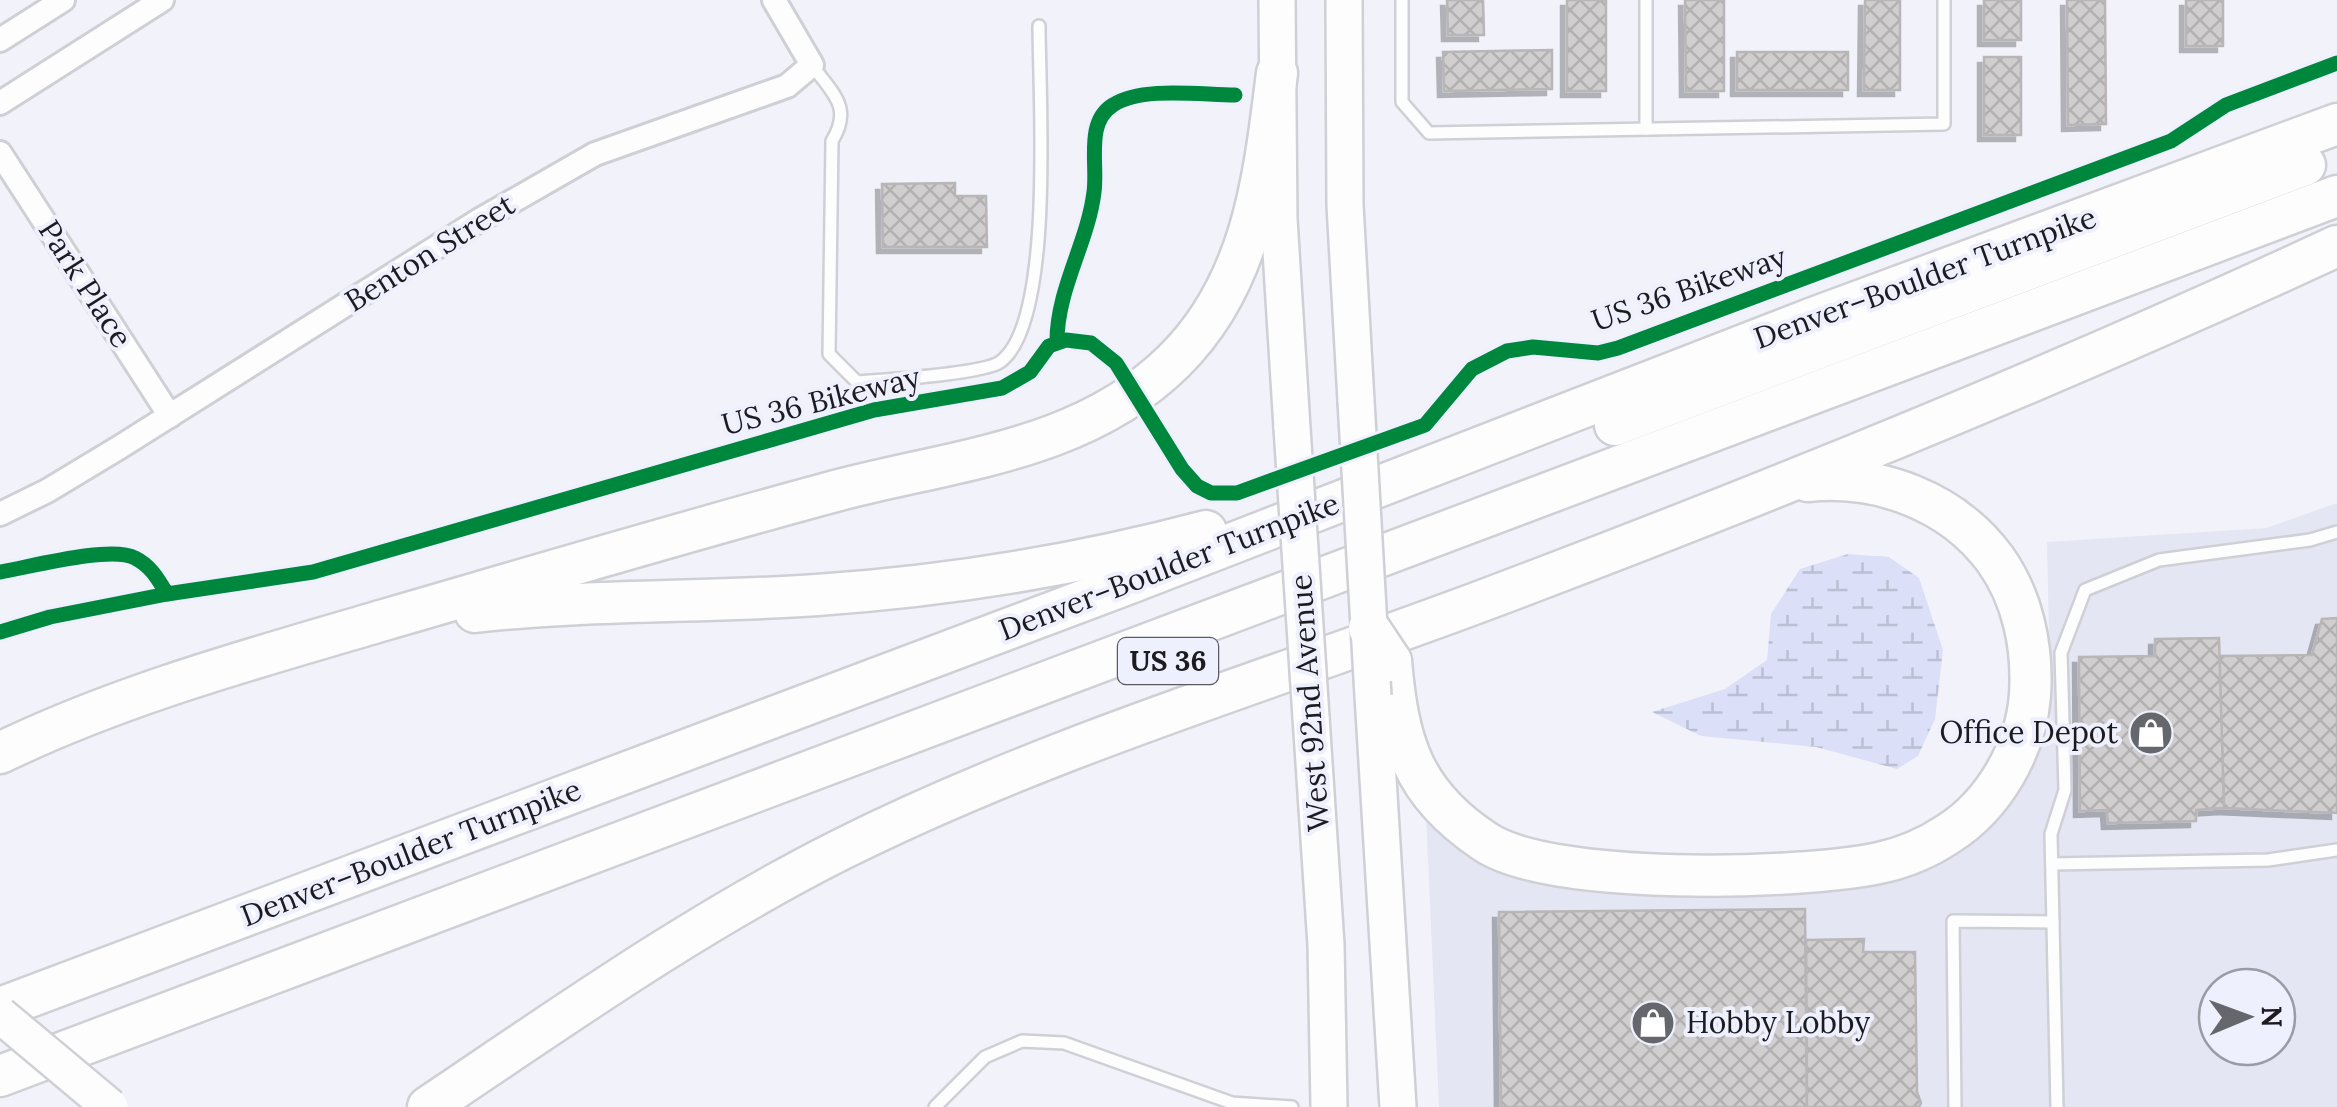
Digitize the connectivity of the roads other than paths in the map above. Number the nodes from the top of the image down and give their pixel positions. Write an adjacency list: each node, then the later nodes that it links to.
1 (63, 0): 10 (street)
2 (162, 0): 13 (street)
3 (774, 0): 11 (street)
4 (1277, 0): 12 (main road, West 92nd Avenue)
5 (1344, 0): 27 (main road, West 92nd Avenue, bridge)
6 (1402, 0): 15 (lane)
7 (1646, 0): 15 (lane)
8 (1944, 0): 15 (lane)
9 (1039, 26): 11 (lane)
10 (0, 40)
11 (812, 64): 21 (street, Benton Street)
12 (1277, 73): 26 (highway); 40 (main road, West 92nd Avenue, bridge)
13 (0, 103)
14 (2337, 124): 22 (highway, Denver–Boulder Turnpike)
15 (1646, 129)
16 (0, 153): 21 (street, Park Place)
17 (2337, 153): 33 (highway)
18 (2337, 196): 34 (highway)
19 (2337, 223): 35 (highway, US 36)
20 (2337, 246): 23 (highway)
21 (170, 416): 24 (street, Benton Street)
22 (1459, 456): 26 (highway); 32 (highway, Denver–Boulder Turnpike)
23 (1780, 486): 27 (highway); 37 (highway)
24 (0, 514)
25 (2337, 532): 30 (lane)
26 (283, 650): 28 (highway)
27 (1378, 662): 41 (main road, West 92nd Avenue)
28 (0, 753)
29 (2337, 850): 30 (lane)
30 (2052, 864): 31 (lane)
31 (2053, 922): 42 (lane); 43 (lane)
32 (0, 1011): 36 (main road, bridge)
33 (0, 1031)
34 (0, 1076)
35 (0, 1101)
36 (110, 1107)
37 (428, 1107)
38 (935, 1107): 39 (lane)
39 (1292, 1107)
40 (1329, 1107)
41 (1398, 1107)
42 (1955, 1107)
43 (2057, 1107)

